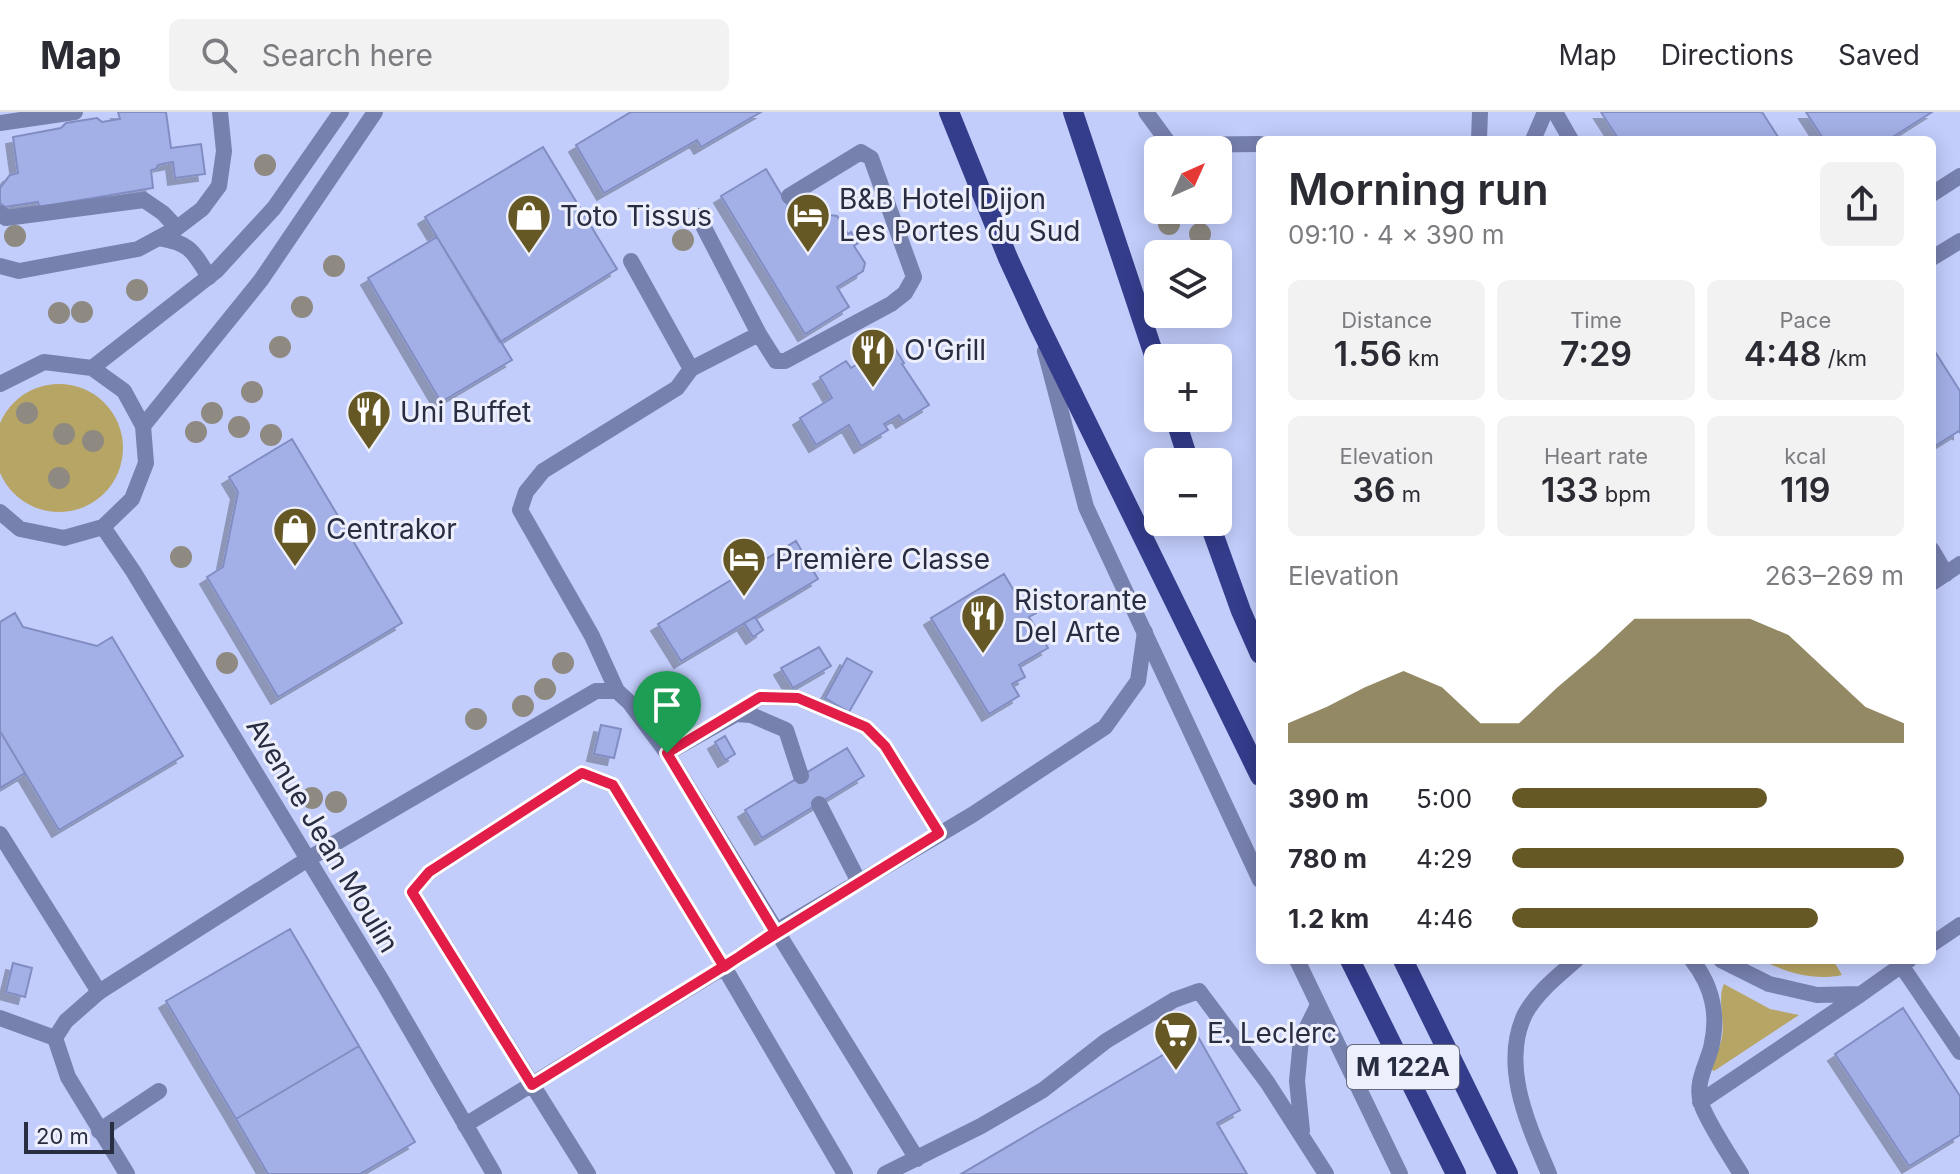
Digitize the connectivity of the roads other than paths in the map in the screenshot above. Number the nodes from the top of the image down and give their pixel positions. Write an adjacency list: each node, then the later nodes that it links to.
1 (75, 112): 11 (street)
2 (220, 112): 21 (street)
3 (341, 112): 27 (street)
4 (375, 112): 34 (street)
5 (949, 112): 28 (main road)
6 (1073, 112): 30 (main road)
7 (1146, 112): 15 (street)
8 (1480, 112): 12 (street)
9 (1545, 112): 13 (street)
10 (1555, 112): 14 (street)
11 (0, 123)
12 (1479, 136)
13 (1535, 136)
14 (1569, 136)
15 (1256, 144)
16 (1960, 176): 17 (street)
17 (1936, 191)
18 (789, 196): 29 (street)
19 (0, 213): 21 (street)
20 (698, 216): 29 (street)
21 (177, 228): 22 (street)
22 (159, 238): 26 (street); 27 (street)
23 (1960, 241): 24 (street)
24 (1936, 256)
25 (631, 261): 32 (street)
26 (0, 266)
27 (209, 277): 31 (street)
28 (1038, 323): 38 (street); 43 (main road)
29 (759, 334): 32 (street)
30 (1150, 344)
31 (92, 368): 33 (street); 34 (street)
32 (691, 369): 40 (street)
33 (0, 383)
34 (143, 426): 36 (street)
35 (0, 512): 36 (street)
36 (103, 527): 48 (street, Avenue Jean Moulin)
37 (1214, 536): 39 (main road)
38 (1145, 632): 46 (street); 49 (street)
39 (1256, 645)
40 (617, 691): 42 (street); 48 (street)
41 (736, 714): 42 (street); 44 (street); 46 (street)
42 (667, 753): 52 (street)
43 (1256, 768)
44 (801, 776)
45 (819, 804): 50 (street)
46 (939, 833): 50 (street)
47 (0, 834): 63 (street)
48 (308, 859): 63 (street); 72 (street, Avenue Jean Moulin)
49 (1256, 871)
50 (859, 882): 52 (street)
51 (1960, 925): 53 (street)
52 (775, 932): 62 (street); 75 (street)
53 (1936, 941)
54 (1299, 964): 65 (street)
55 (1352, 964): 83 (main road, M 122A)
56 (1405, 964): 84 (main road, M 122A)
57 (1571, 964): 85 (street)
58 (1695, 964): 71 (street)
59 (1733, 964): 64 (street)
60 (1904, 964): 64 (street)
61 (1906, 964): 68 (street)
62 (724, 967): 69 (street); 69 (street); 79 (street)
63 (99, 992): 67 (street)
64 (1861, 994): 71 (street)
65 (1318, 1005): 74 (street); 82 (street)
66 (0, 1018): 67 (street)
67 (55, 1038): 73 (street)
68 (1960, 1052)
69 (532, 1085): 72 (street); 78 (street)
70 (159, 1091): 73 (street)
71 (1700, 1102): 86 (street)
72 (465, 1125): 77 (street, Avenue Jean Moulin)
73 (99, 1131): 76 (street)
74 (1302, 1137): 75 (street); 81 (street)
75 (917, 1159): 80 (street)
76 (127, 1174)
77 (494, 1174)
78 (588, 1174)
79 (845, 1174)
80 (885, 1174)
81 (1326, 1174)
82 (1400, 1174)
83 (1456, 1174)
84 (1508, 1174)
85 (1549, 1174)
86 (1741, 1174)

